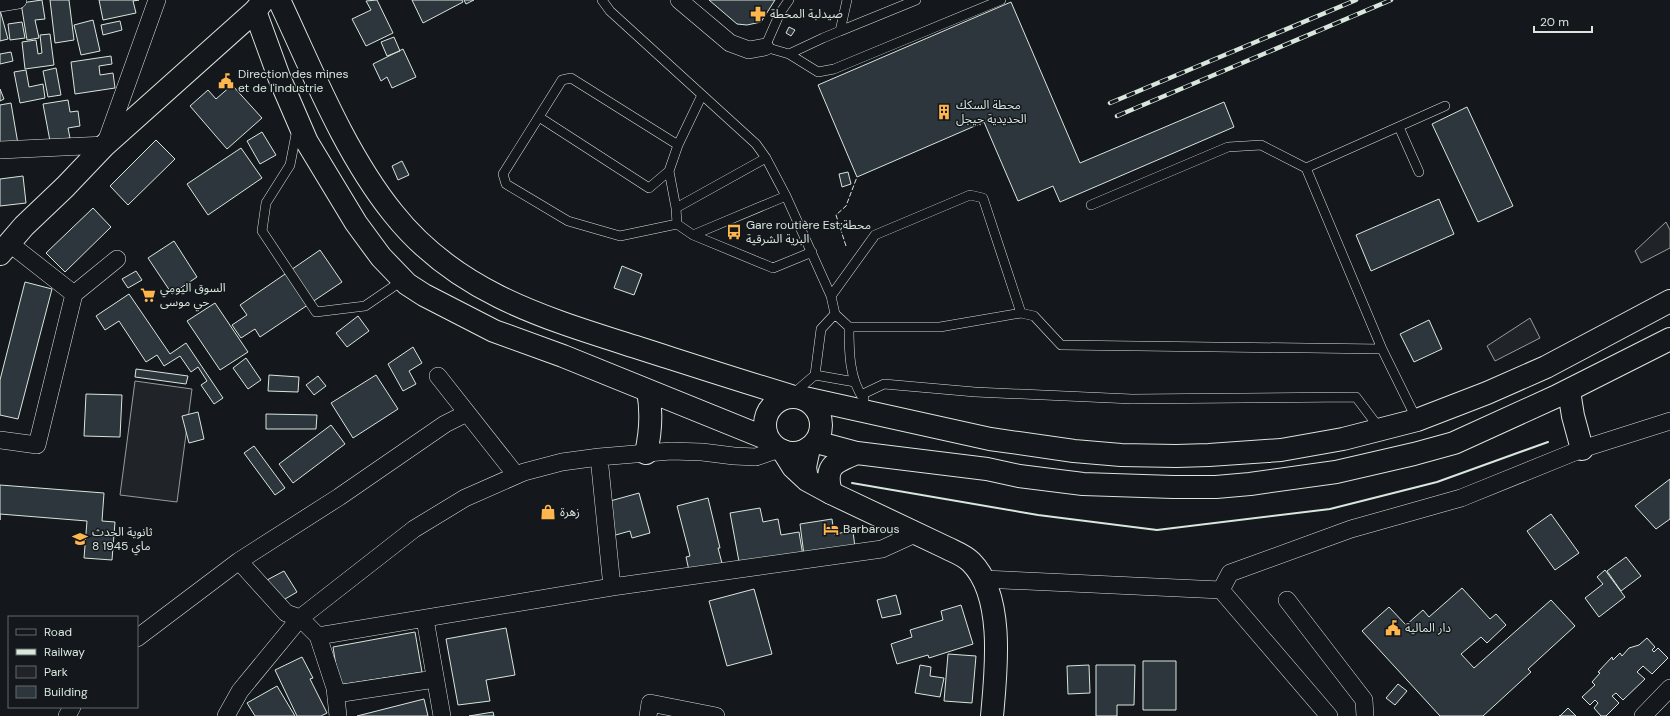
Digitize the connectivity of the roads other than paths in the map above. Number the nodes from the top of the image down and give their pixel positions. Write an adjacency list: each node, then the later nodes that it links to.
1 (18, 0): 10 (street)
2 (157, 0): 21 (street)
3 (279, 0): 50 (main road)
4 (602, 0): 15 (lane)
5 (678, 0): 13 (street)
6 (789, 0): 13 (lane)
7 (847, 0): 12 (lane)
8 (916, 0): 12 (lane)
9 (1001, 0): 14 (lane)
10 (0, 3)
11 (259, 6): 18 (main road); 21 (main road)
12 (840, 31): 14 (lane)
13 (765, 47): 14 (lane)
14 (789, 54)
15 (702, 95): 20 (lane); 23 (lane)
16 (1445, 106): 19 (lane)
17 (539, 117): 20 (lane); 25 (lane); 30 (lane)
18 (298, 124): 35 (main road); 35 (lane)
19 (1399, 127): 24 (lane); 26 (lane)
20 (678, 145): 25 (lane)
21 (106, 146): 22 (street); 32 (main road)
22 (0, 150)
23 (766, 158): 27 (lane); 29 (lane)
24 (1306, 168): 28 (lane); 43 (lane)
25 (669, 171): 29 (lane)
26 (1419, 172)
27 (786, 196): 31 (lane); 33 (lane)
28 (1091, 205)
29 (676, 208): 30 (lane)
30 (677, 224): 31 (lane)
31 (693, 235): 33 (lane)
32 (5, 248): 36 (street)
33 (812, 252): 37 (lane)
34 (117, 259): 36 (street)
35 (402, 280): 47 (main road)
36 (74, 294): 56 (street)
37 (831, 296): 39 (lane); 40 (lane)
38 (1670, 301): 53 (main road)
39 (1021, 313): 41 (lane); 43 (lane)
40 (835, 314): 41 (lane); 44 (lane)
41 (848, 327): 46 (lane)
42 (1670, 339): 48 (main road)
43 (1382, 349): 53 (lane)
44 (815, 375): 46 (lane); 50 (lane)
45 (438, 376): 51 (street)
46 (855, 382): 49 (lane)
47 (648, 390): 58 (main road); 60 (main road)
48 (1569, 391): 59 (main road); 61 (main road)
49 (861, 395): 52 (lane); 55 (lane)
50 (795, 397): 52 (main road); 57 (main road); 58 (main road)
51 (467, 413): 63 (street); 67 (street)
52 (876, 413): 55 (main road)
53 (1417, 420): 55 (main road)
54 (1670, 421): 59 (street)
55 (1380, 430)
56 (0, 440)
57 (813, 445): 58 (main road); 61 (main road); 64 (main road)
58 (776, 447): 60 (street); 64 (main road)
59 (1582, 449): 70 (street)
60 (646, 453): 62 (street)
61 (857, 453): 65 (main road)
62 (599, 457): 63 (street); 69 (street)
63 (516, 475): 72 (street)
64 (807, 480): 65 (main road)
65 (831, 493): 66 (main road)
66 (917, 534): 68 (main road); 69 (street)
67 (239, 561): 72 (street); 75 (street)
68 (983, 579): 70 (street); 84 (main road)
69 (612, 587): 73 (street)
70 (1220, 590): 85 (street)
71 (1287, 600): 86 (street)
72 (300, 618): 74 (street); 79 (street)
73 (425, 619): 74 (street); 76 (street)
74 (318, 636): 78 (street)
75 (138, 637)
76 (435, 678): 78 (street); 81 (street)
77 (1670, 688): 87 (street)
78 (336, 694): 80 (street)
79 (226, 716)
80 (338, 716)
81 (442, 716)
82 (648, 716): 83 (street)
83 (716, 716)
84 (992, 716)
85 (1329, 716)
86 (1364, 716)
87 (1643, 716)

